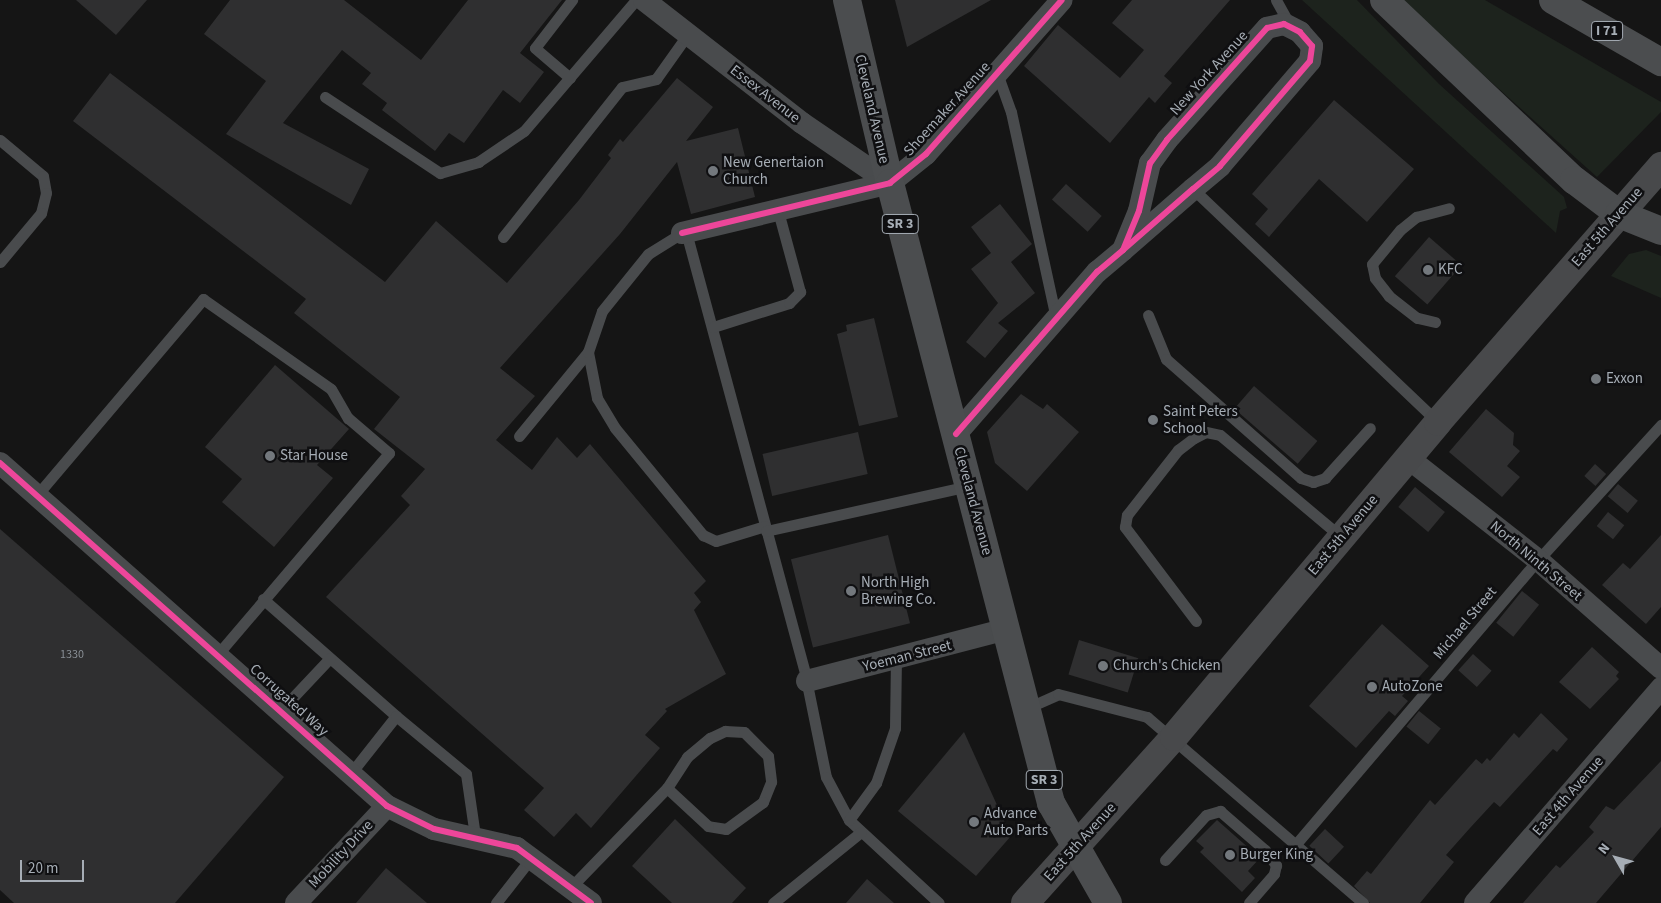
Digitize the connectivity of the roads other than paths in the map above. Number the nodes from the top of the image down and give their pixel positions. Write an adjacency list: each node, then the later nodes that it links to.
1 (572, 0): 13 (lane)
2 (636, 0): 13 (lane)
3 (644, 0): 10 (street, Essex Avenue)
4 (847, 0): 17 (main road, Cleveland Avenue / SR 3)
5 (1062, 0): 12 (street, Shoemaker Avenue)
6 (1276, 0): 9 (lane)
7 (1384, 0): 21 (main road)
8 (1553, 0): 11 (main road, I 71)
9 (1292, 28): 18 (street, New York Avenue); 25 (street, New York Avenue)
10 (688, 34): 17 (street, Essex Avenue); 24 (lane)
11 (1661, 62)
12 (997, 73): 17 (street, Shoemaker Avenue); 28 (lane)
13 (570, 78): 14 (lane)
14 (325, 97)
15 (0, 140): 26 (lane)
16 (1657, 170): 21 (main road, East 5th Avenue)
17 (890, 183): 20 (street, Shoemaker Avenue); 35 (main road, Cleveland Avenue / SR 3)
18 (1193, 189): 25 (street, New York Avenue); 32 (lane)
19 (1450, 208): 29 (lane)
20 (778, 211): 23 (street, Shoemaker Avenue); 30 (lane)
21 (1619, 214): 22 (main road); 32 (main road, East 5th Avenue)
22 (1661, 231)
23 (684, 233): 30 (lane); 31 (lane)
24 (503, 237)
25 (1123, 250): 28 (street, New York Avenue)
26 (0, 262)
27 (1148, 315): 34 (lane)
28 (1056, 319): 35 (street, New York Avenue)
29 (1435, 322)
30 (712, 327): 41 (lane)
31 (588, 352): 36 (lane); 41 (lane)
32 (1438, 422): 37 (main road, East 5th Avenue)
33 (1661, 425): 43 (lane, Michael Street)
34 (1370, 428)
35 (956, 434): 39 (main road, Cleveland Avenue / SR 3)
36 (519, 436)
37 (1408, 458): 42 (main road, East 5th Avenue); 43 (street, North Ninth Street)
38 (0, 463): 40 (street, Corrugated Way)
39 (969, 486): 41 (lane); 46 (main road, Cleveland Avenue / SR 3)
40 (37, 495): 44 (lane); 47 (street, Corrugated Way)
41 (766, 529): 51 (lane)
42 (1341, 537): 45 (lane); 56 (main road, East 5th Avenue)
43 (1538, 560): 50 (street, North Ninth Street); 63 (lane, Michael Street)
44 (263, 599): 47 (lane); 48 (lane)
45 (1196, 621)
46 (1007, 629): 49 (street, Yoeman Street); 53 (main road, Cleveland Avenue / SR 3)
47 (218, 654): 54 (street, Corrugated Way)
48 (330, 658): 54 (lane); 55 (lane)
49 (896, 659): 51 (street, Yoeman Street); 60 (lane)
50 (1661, 668)
51 (807, 681): 60 (lane)
52 (1661, 688): 77 (street, East 4th Avenue)
53 (1025, 709): 56 (lane); 64 (main road, Cleveland Avenue / SR 3)
54 (281, 710): 57 (street, Corrugated Way)
55 (396, 716): 57 (lane); 62 (lane)
56 (1174, 737): 63 (lane); 64 (main road, East 5th Avenue)
57 (352, 773): 59 (street, Corrugated Way)
58 (667, 788): 58 (lane); 67 (lane)
59 (386, 806): 62 (street, Corrugated Way); 68 (street, Mobility Drive)
60 (848, 820): 61 (lane)
61 (861, 832): 71 (lane); 72 (lane)
62 (474, 836): 65 (street, Corrugated Way)
63 (1296, 844): 76 (lane)
64 (1074, 847): 73 (main road, East 5th Avenue); 74 (main road, Cleveland Avenue / SR 3)
65 (531, 858): 67 (street, Corrugated Way); 69 (lane)
66 (1165, 860): 75 (lane)
67 (571, 887): 70 (street, Corrugated Way)
68 (296, 903)
69 (496, 903)
70 (590, 903)
71 (772, 903)
72 (939, 903)
73 (1026, 903)
74 (1108, 903)
75 (1249, 903)
76 (1363, 903)
77 (1475, 903)

